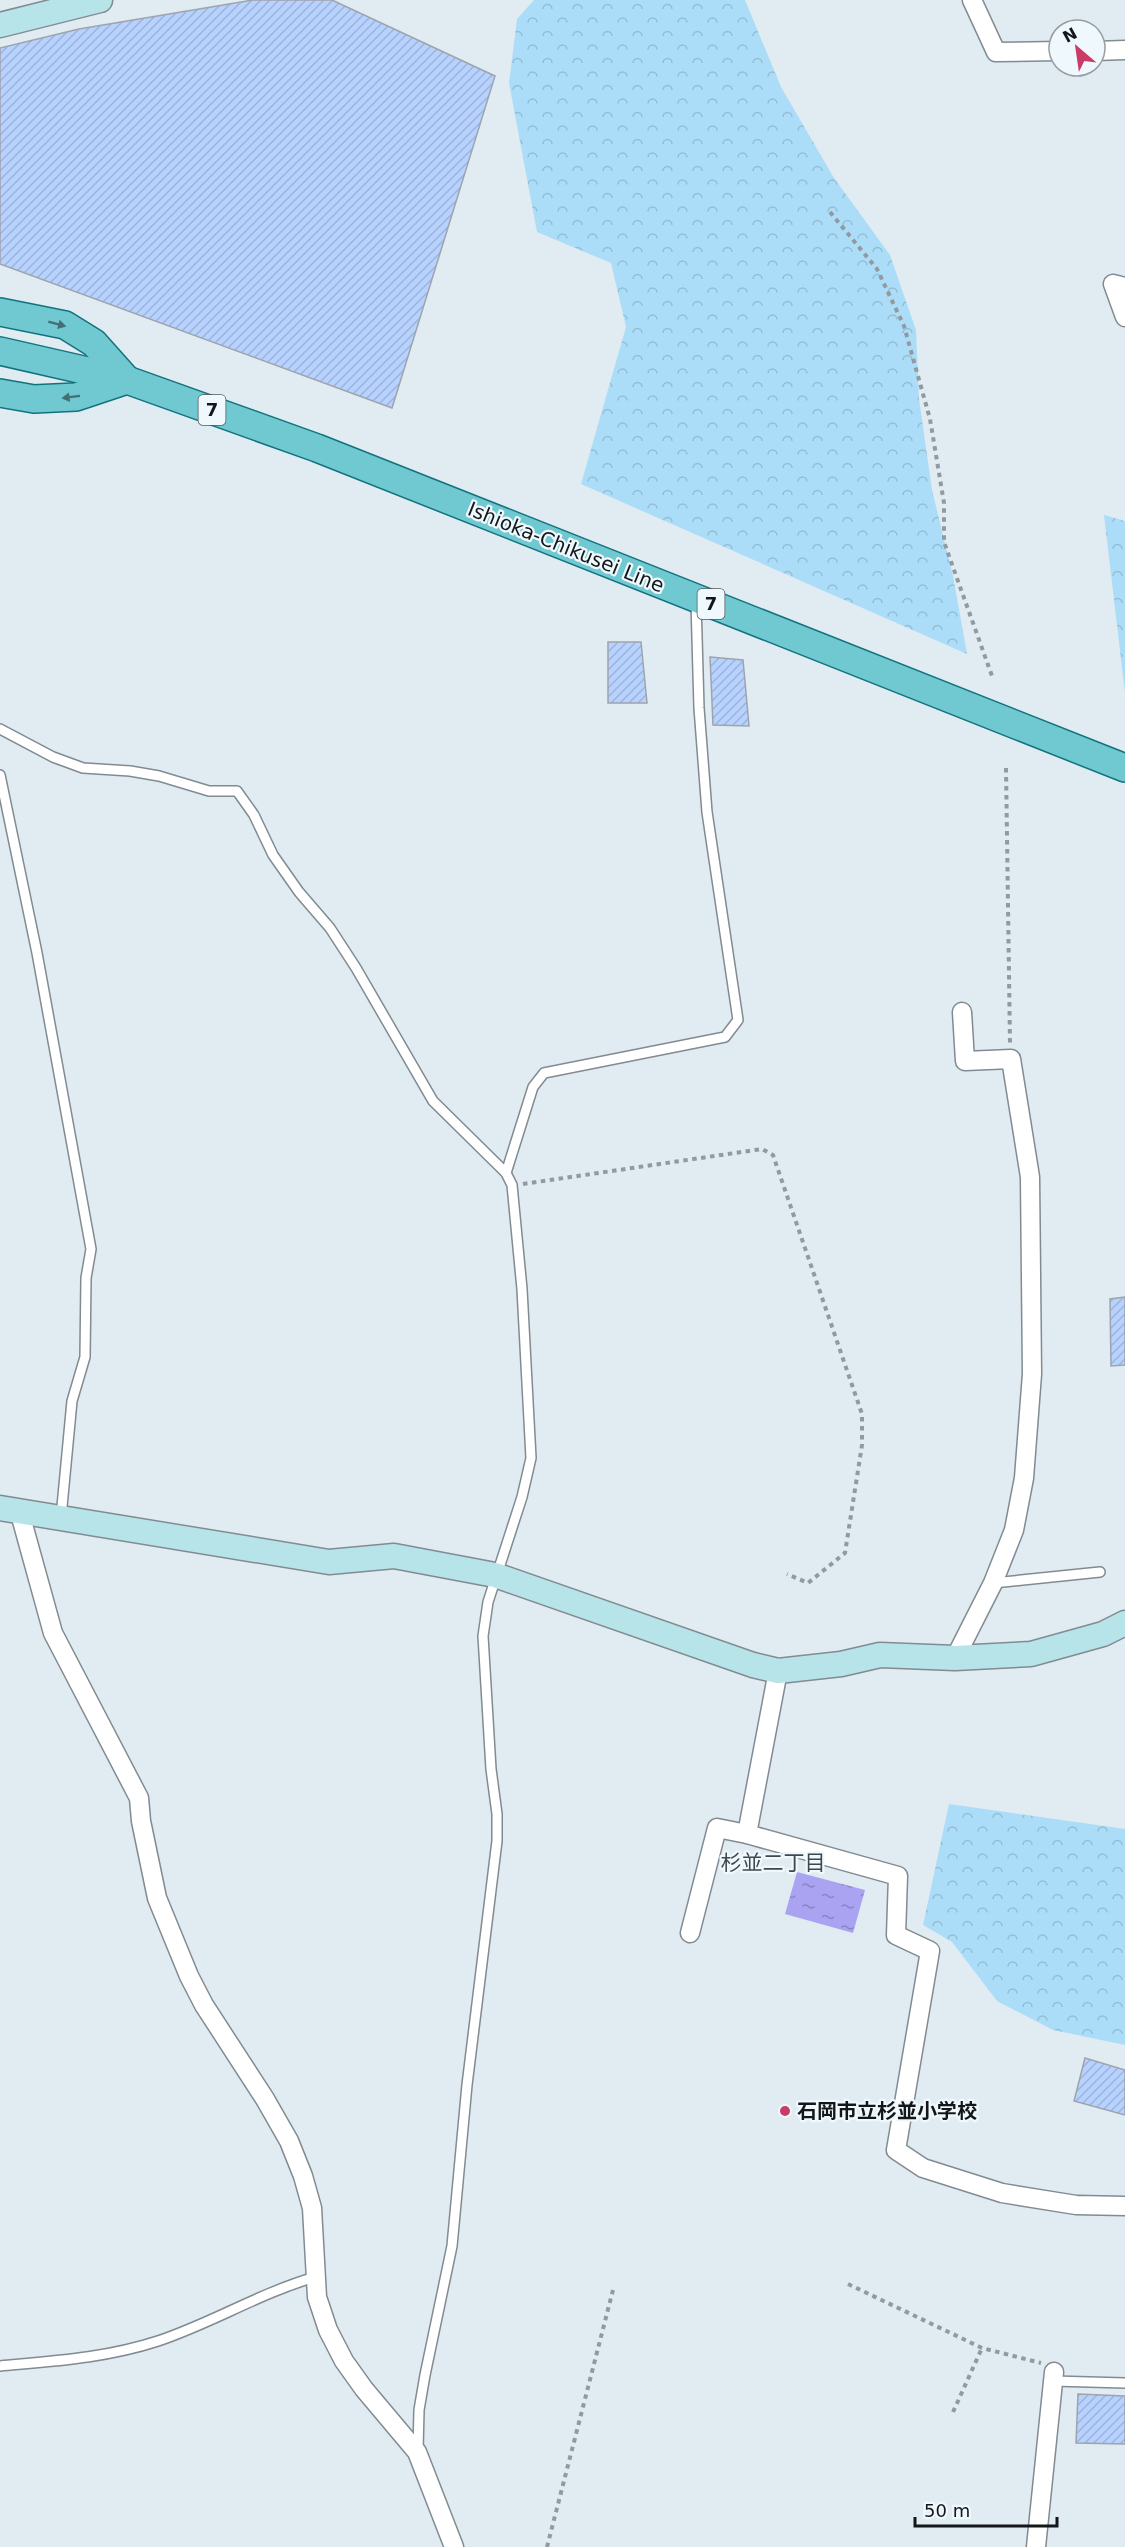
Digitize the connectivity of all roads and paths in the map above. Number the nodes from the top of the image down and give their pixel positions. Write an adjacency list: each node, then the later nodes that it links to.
1 (100, 0): 3 (street)
2 (972, 0): 5 (street)
3 (0, 25)
4 (1125, 50): 6 (street)
5 (1047, 51)
6 (1107, 51)
7 (830, 212): 15 (path)
8 (1125, 287): 10 (street)
9 (0, 312): 12 (main road, one-way to 12)
10 (1125, 316)
11 (0, 351): 12 (main road, Ishioka-Chikusei Line / 7)
12 (127, 380): 13 (main road, one-way to 13); 14 (main road, Ishioka-Chikusei Line / 7)
13 (0, 393)
14 (696, 599): 18 (main road, Ishioka-Chikusei Line / 7); 22 (lane)
15 (992, 676)
16 (0, 729): 22 (lane)
17 (1006, 768): 21 (path)
18 (1125, 768)
19 (0, 775): 25 (lane)
20 (962, 1012): 21 (street)
21 (1011, 1059): 29 (street)
22 (506, 1173): 23 (lane)
23 (512, 1185): 27 (path); 28 (lane)
24 (9, 1509): 25 (street); 36 (street)
25 (61, 1517): 28 (street)
26 (1100, 1572): 29 (lane)
27 (787, 1574)
28 (495, 1575): 32 (street); 44 (lane)
29 (993, 1583): 31 (street)
30 (1125, 1623): 31 (street)
31 (955, 1658): 32 (street)
32 (778, 1671): 33 (street)
33 (747, 1834): 34 (street); 35 (street)
34 (690, 1933)
35 (1125, 2206)
36 (315, 2277): 40 (lane); 44 (street)
37 (848, 2284): 39 (path)
38 (613, 2290): 46 (path)
39 (982, 2348): 41 (path); 43 (path)
40 (0, 2366)
41 (1053, 2377): 42 (lane); 47 (street)
42 (1125, 2383)
43 (953, 2412)
44 (417, 2452): 45 (street)
45 (454, 2547)
46 (547, 2547)
47 (1036, 2547)

